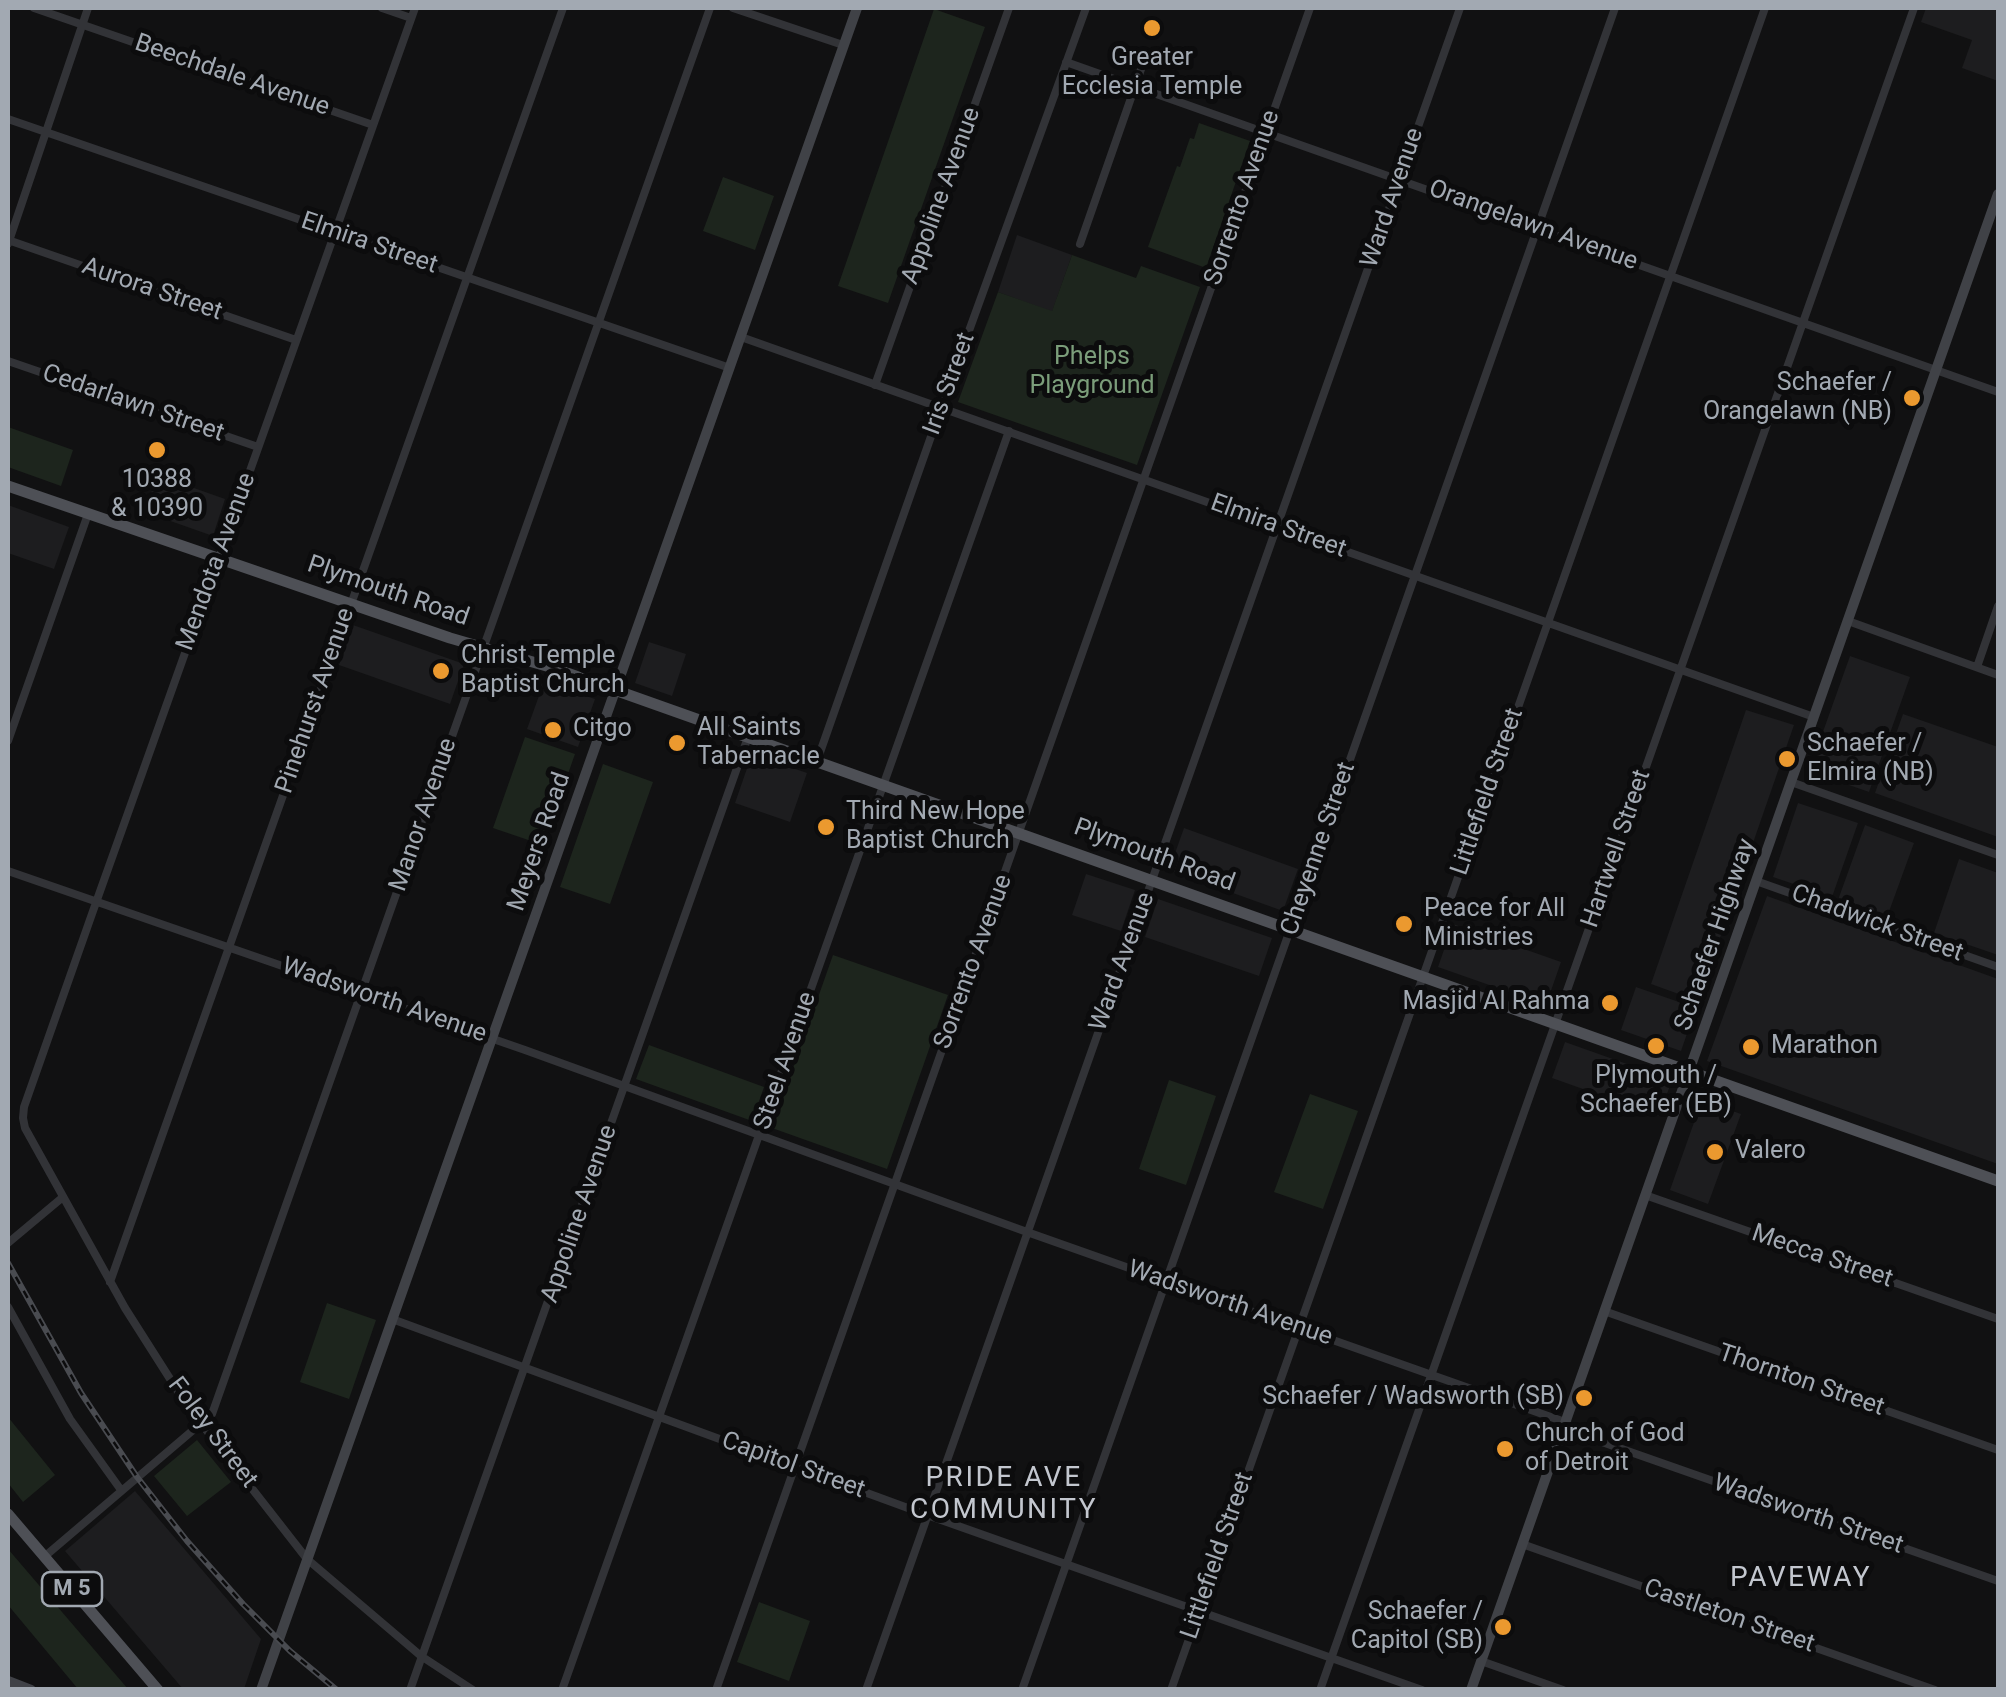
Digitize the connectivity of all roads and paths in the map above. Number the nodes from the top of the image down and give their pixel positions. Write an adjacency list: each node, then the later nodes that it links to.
1 (34, 8): 17 (street, Beechdale Avenue)
2 (88, 8): 17 (street)
3 (382, 8): 16 (street)
4 (415, 8): 16 (street, Mendota Avenue)
5 (562, 8): 33 (street, Pinehurst Avenue)
6 (710, 8): 35 (street, Manor Avenue)
7 (733, 8): 18 (street)
8 (857, 8): 18 (street, Meyers Road)
9 (1010, 8): 41 (street, Appoline Avenue)
10 (1086, 8): 20 (street, Iris Street)
11 (1310, 8): 25 (street, Sorrento Avenue)
12 (1460, 8): 26 (street, Ward Avenue)
13 (1615, 8): 28 (street, Cheyenne Street)
14 (1765, 8): 32 (street, Littlefield Street)
15 (1914, 8): 34 (street, Hartwell Street)
16 (412, 18): 23 (street, Mendota Avenue)
17 (82, 24): 23 (street, Beechdale Avenue); 24 (street)
18 (843, 46): 36 (street, Meyers Road)
19 (1146, 55): 21 (street)
20 (1066, 62): 21 (street, Orangelawn Avenue); 43 (street, Iris Street)
21 (1136, 86): 25 (street, Orangelawn Avenue); 31 (street)
22 (8, 119): 24 (street, Elmira Street)
23 (373, 125): 29 (street, Mendota Avenue)
24 (46, 132): 29 (street, Elmira Street); 30 (street)
25 (1266, 132): 26 (street, Orangelawn Avenue); 46 (street, Sorrento Avenue)
26 (1400, 178): 28 (street, Orangelawn Avenue); 49 (street, Ward Avenue)
27 (1998, 194): 40 (street, Schaefer Highway)
28 (1537, 229): 32 (street, Orangelawn Avenue); 51 (street, Cheyenne Street)
29 (335, 232): 33 (street, Elmira Street); 37 (street, Mendota Avenue)
30 (8, 241): 37 (street, Aurora Street)
31 (1080, 244)
32 (1670, 275): 34 (street, Orangelawn Avenue); 55 (street, Littlefield Street)
33 (466, 278): 35 (street, Elmira Street); 52 (street, Pinehurst Avenue)
34 (1802, 321): 40 (street, Orangelawn Avenue); 58 (street, Hartwell Street)
35 (599, 323): 39 (street, Elmira Street); 56 (street, Manor Avenue)
36 (741, 337): 39 (street, Meyers Road); 41 (street, Elmira Street)
37 (296, 340): 45 (street, Mendota Avenue)
38 (8, 361): 45 (street, Cedarlawn Street)
39 (730, 368): 60 (street, Meyers Road)
40 (1936, 370): 42 (street, Orangelawn Avenue); 54 (street, Schaefer Highway)
41 (875, 385): 43 (street, Elmira Street)
42 (1998, 392)
43 (941, 408): 44 (street, Elmira Street); 64 (street, Iris Street)
44 (1009, 432): 46 (street, Elmira Street); 66 (street, Steel Avenue)
45 (258, 447): 50 (street, Mendota Avenue)
46 (1145, 479): 49 (street, Elmira Street); 67 (street, Sorrento Avenue)
47 (8, 486): 48 (main road, Plymouth Road)
48 (88, 514): 50 (main road, Plymouth Road); 63 (street)
49 (1276, 526): 51 (street, Elmira Street); 70 (street, Ward Avenue)
50 (218, 558): 52 (main road, Plymouth Road); 72 (street, Mendota Avenue)
51 (1415, 576): 55 (street, Elmira Street); 73 (street, Cheyenne Street)
52 (350, 604): 56 (main road, Plymouth Road); 74 (street, Pinehurst Avenue)
53 (1998, 606): 57 (street)
54 (1848, 622): 57 (street); 61 (street, Schaefer Highway)
55 (1548, 623): 58 (street, Elmira Street); 76 (street, Littlefield Street)
56 (483, 648): 60 (main road, Plymouth Road); 77 (street, Manor Avenue)
57 (1977, 668): 59 (street)
58 (1680, 670): 61 (street, Elmira Street); 78 (street, Hartwell Street)
59 (1998, 675)
60 (614, 690): 62 (main road, Plymouth Road); 79 (street, Meyers Road)
61 (1814, 718): 65 (street, Schaefer Highway)
62 (748, 737): 64 (main road, Plymouth Road); 81 (street, Appoline Avenue)
63 (8, 741)
64 (817, 761): 66 (main road, Plymouth Road)
65 (1791, 782): 68 (street); 71 (street, Schaefer Highway)
66 (884, 784): 67 (main road, Plymouth Road); 83 (street, Steel Avenue)
67 (1020, 832): 70 (main road, Plymouth Road); 85 (street, Sorrento Avenue)
68 (1998, 855)
69 (8, 871): 72 (street, Wadsworth Avenue)
70 (1152, 879): 73 (main road, Plymouth Road); 88 (street, Ward Avenue)
71 (1756, 881): 75 (street, Chadwick Street); 80 (street, Schaefer Highway)
72 (97, 902): 74 (street, Wadsworth Avenue); 82 (street, Mendota Avenue)
73 (1291, 928): 76 (main road, Plymouth Road); 91 (street, Cheyenne Street)
74 (228, 947): 77 (street, Wadsworth Avenue); 90 (street, Pinehurst Avenue)
75 (1998, 967)
76 (1424, 976): 78 (main road, Plymouth Road); 96 (street, Littlefield Street)
77 (361, 993): 79 (street, Wadsworth Avenue); 101 (street, Manor Avenue)
78 (1556, 1023): 80 (main road, Plymouth Road); 98 (street, Hartwell Street)
79 (492, 1038): 81 (street, Wadsworth Avenue); 94 (street, Meyers Road)
80 (1689, 1071): 84 (main road, Plymouth Road); 86 (street, Schaefer Highway)
81 (625, 1086): 83 (street, Wadsworth Avenue); 97 (street, Appoline Avenue)
82 (23, 1118): 87 (street, Foley Street)
83 (760, 1135): 85 (street); 99 (street, Steel Avenue)
84 (1998, 1181)
85 (895, 1184): 88 (street, Wadsworth Avenue); 103 (street, Sorrento Avenue)
86 (1646, 1195): 93 (street, Schaefer Highway); 95 (street, Mecca Street)
87 (63, 1198): 89 (street); 90 (street, Foley Street)
88 (1027, 1232): 91 (street, Wadsworth Avenue); 106 (street, Ward Avenue)
89 (8, 1243)
90 (110, 1282): 101 (street, Foley Street)
91 (1166, 1282): 96 (street, Wadsworth Avenue); 110 (street, Cheyenne Street)
92 (8, 1307): 104 (street)
93 (1604, 1311): 100 (street, Schaefer Highway); 102 (street, Thornton Street)
94 (392, 1319): 97 (street, Capitol Street); 109 (street, Meyers Road)
95 (1998, 1319)
96 (1299, 1328): 98 (street, Wadsworth Avenue); 112 (street, Littlefield Street)
97 (525, 1369): 99 (street, Capitol Street); 113 (street, Appoline Avenue)
98 (1432, 1375): 100 (street, Wadsworth Avenue); 114 (street, Hartwell Street)
99 (660, 1418): 103 (street, Capitol Street); 122 (street, Steel Avenue)
100 (1565, 1422): 107 (street, Schaefer Highway); 111 (street, Wadsworth Street)
101 (202, 1425): 104 (street, Manor Avenue); 109 (street, Foley Street)
102 (1998, 1450)
103 (795, 1467): 106 (street, Capitol Street); 123 (street, Sorrento Avenue)
104 (121, 1490): 108 (street, Manor Avenue)
105 (8, 1514): 108 (main road, M 5)
106 (927, 1515): 110 (street, Capitol Street); 124 (street, Ward Avenue)
107 (1522, 1544): 115 (street, Schaefer Highway); 131 (street, Castleton Street)
108 (44, 1558): 118 (main road, M 5)
109 (307, 1559): 113 (street, Foley Street); 119 (street, Meyers Road)
110 (1066, 1564): 112 (street, Capitol Street); 125 (street, Cheyenne Street)
111 (1998, 1581)
112 (1199, 1611): 114 (street, Capitol Street); 126 (street, Littlefield Street)
113 (421, 1656): 120 (street, Appoline Avenue); 121 (street, Foley Street)
114 (1331, 1658): 127 (street, Hartwell Street); 128 (street, Capitol Street)
115 (1481, 1660): 129 (street, Schaefer Highway); 130 (street)
116 (8, 1681): 117 (street)
117 (31, 1690)
118 (158, 1690)
119 (261, 1690)
120 (410, 1690)
121 (473, 1690)
122 (562, 1690)
123 (716, 1690)
124 (866, 1690)
125 (1022, 1690)
126 (1171, 1690)
127 (1320, 1690)
128 (1422, 1690)
129 (1471, 1690)
130 (1564, 1690)
131 (1935, 1690)

